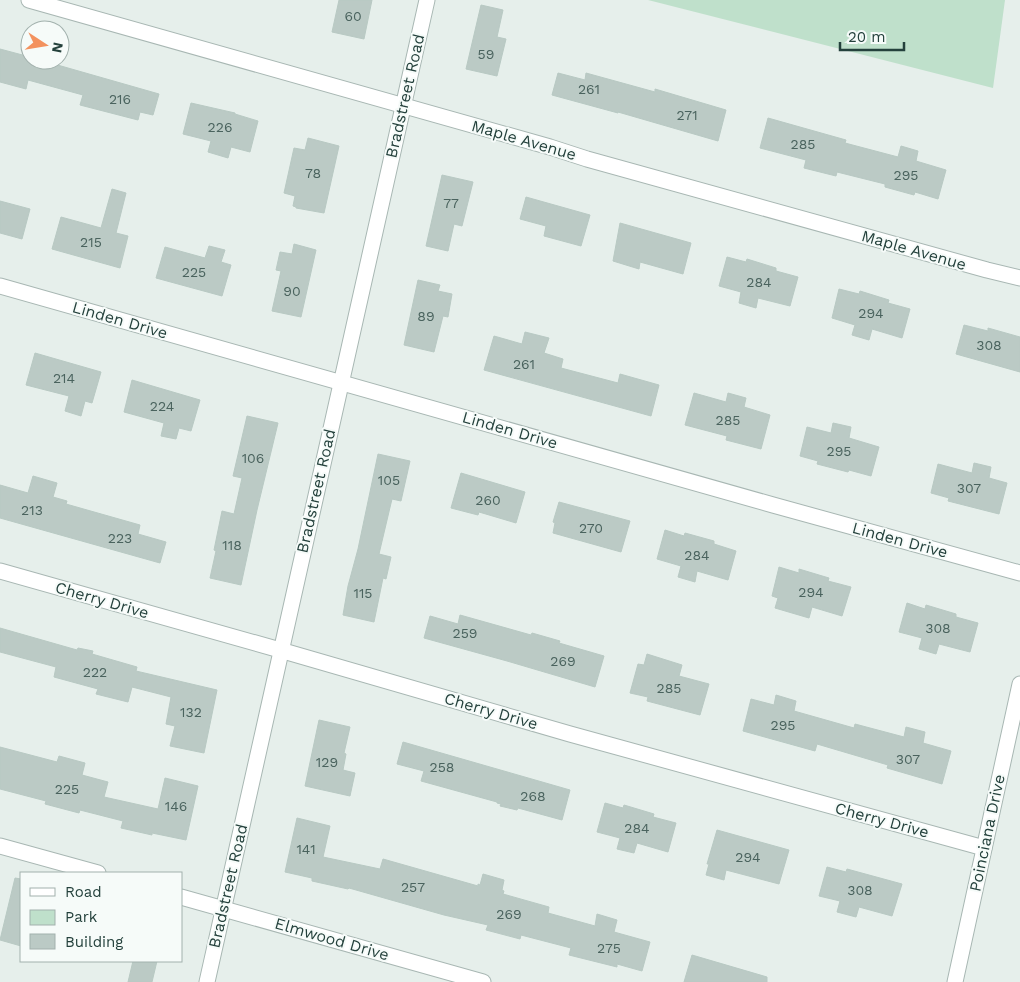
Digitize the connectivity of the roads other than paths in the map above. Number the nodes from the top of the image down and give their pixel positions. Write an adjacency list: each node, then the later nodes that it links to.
1 (28, 0): 3 (street, Maple Avenue)
2 (426, 0): 3 (street, Bradstreet Road)
3 (403, 106): 4 (street, Maple Avenue); 6 (street, Bradstreet Road)
4 (1020, 278)
5 (0, 286): 6 (street, Linden Drive)
6 (341, 383): 8 (street, Linden Drive); 9 (street, Bradstreet Road)
7 (0, 571): 9 (street, Cherry Drive)
8 (1020, 572)
9 (280, 650): 12 (street, Cherry Drive); 15 (street, Bradstreet Road)
10 (1020, 684): 12 (street, Poinciana Drive)
11 (0, 846): 13 (street)
12 (984, 848): 18 (street, Poinciana Drive)
13 (94, 872)
14 (182, 897): 15 (street, Elmwood Drive)
15 (224, 908): 16 (street, Bradstreet Road); 17 (street, Elmwood Drive)
16 (207, 982)
17 (483, 982)
18 (955, 982)

